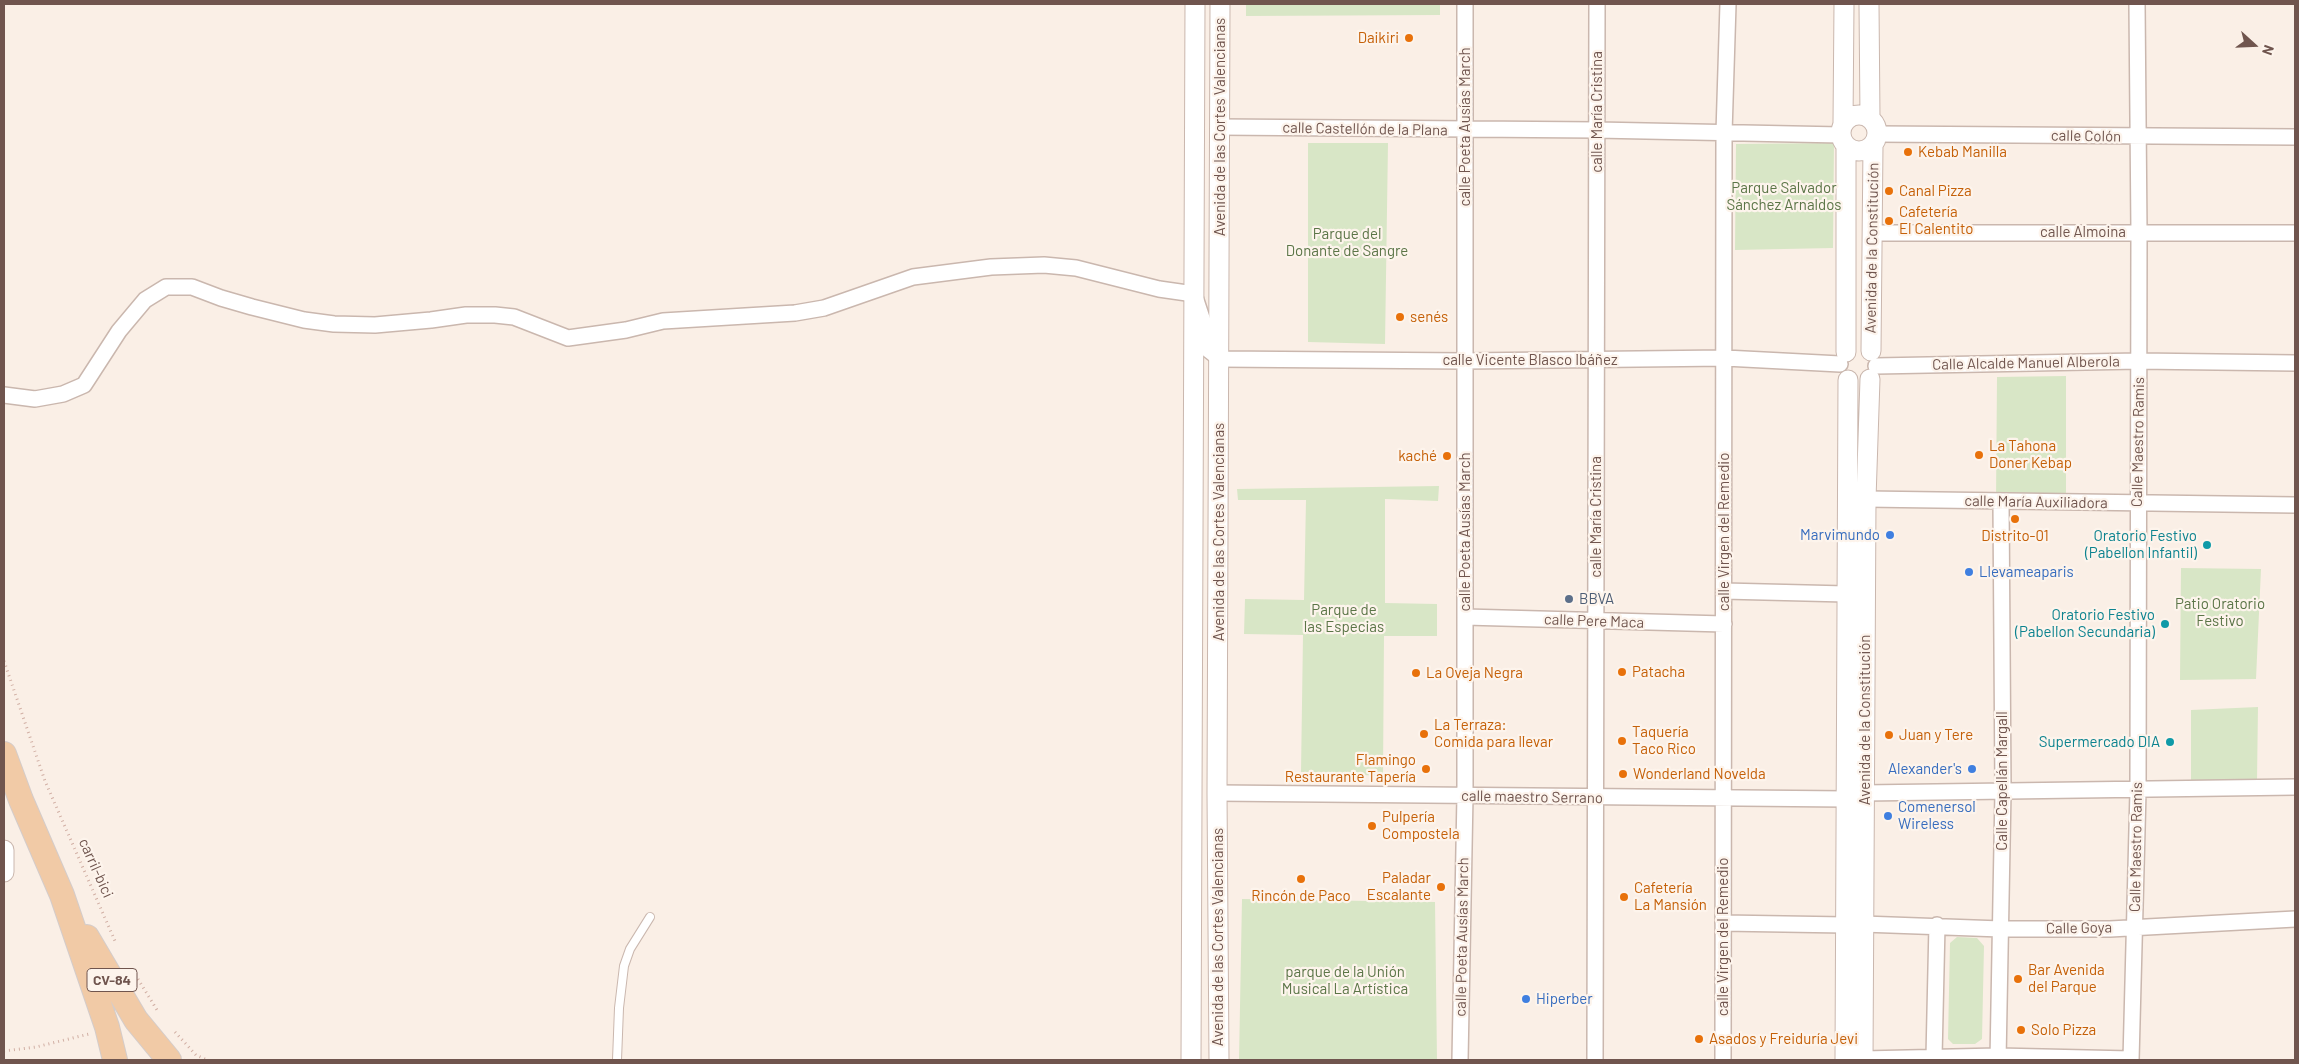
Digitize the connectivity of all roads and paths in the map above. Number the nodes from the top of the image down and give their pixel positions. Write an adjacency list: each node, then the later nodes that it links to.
1 (1195, 4): 20 (street, Avenida de las Cortes Valencianas)
2 (1220, 4): 9 (street, Avenida de las Cortes Valencianas)
3 (1465, 4): 10 (street, calle Poeta Ausías March)
4 (1597, 4): 11 (street, calle María Cristina)
5 (1728, 4): 13 (street, calle Virgen del Remedio)
6 (1844, 4): 14 (street, Avenida de la Constitución)
7 (1870, 4): 12 (street, Avenida de la Constitución)
8 (2137, 4): 15 (street, Calle Maestro Ramis)
9 (1219, 127): 10 (street, calle Castellón de la Plana); 22 (street, Avenida de las Cortes Valencianas)
10 (1465, 130): 11 (street, calle Castellón de la Plana); 24 (street, calle Poeta Ausías March)
11 (1597, 130): 13 (street, calle Castellón de la Plana); 23 (street, calle María Cristina)
12 (1874, 132): 14 (street); 14 (street); 15 (street, calle Colón); 18 (street, Avenida de la Constitución)
13 (1724, 133): 14 (street, calle Castellón de la Plana); 21 (street, calle Virgen del Remedio)
14 (1843, 134): 27 (street, Avenida de la Constitución)
15 (2138, 136): 16 (street, calle Colón); 17 (street, Calle Maestro Ramis)
16 (2295, 137)
17 (2139, 232): 18 (street, calle Almoina); 19 (street, calle Almoina); 25 (street, Calle Maestro Ramis)
18 (1871, 233): 28 (street, Avenida de la Constitución)
19 (2295, 233)
20 (1194, 294): 22 (street); 29 (street); 72 (street, Avenida de las Cortes Valencianas)
21 (1725, 358): 23 (street, calle Vicente Blasco Ibáñez); 27 (street, calle Vicente Blasco Ibáñez); 34 (street, calle Virgen del Remedio)
22 (1220, 359): 24 (street, calle Vicente Blasco Ibáñez); 44 (street, Avenida de las Cortes Valencianas)
23 (1596, 359): 24 (street, calle Vicente Blasco Ibáñez); 37 (street, calle María Cristina)
24 (1465, 361): 36 (street, calle Poeta Ausías March)
25 (2138, 361): 26 (street, Calle Alcalde Manuel Alberola); 28 (street, Calle Alcalde Manuel Alberola); 32 (street, Calle Maestro Ramis)
26 (2295, 363)
27 (1845, 365): 28 (street); 28 (street); 35 (street, Avenida de la Constitución)
28 (1872, 365): 30 (street, Avenida de la Constitución)
29 (4, 395)
30 (1866, 499): 31 (street, calle María Auxiliadora); 45 (street, Avenida de la Constitución)
31 (2001, 502): 32 (street, calle María Auxiliadora); 43 (street, Calle Capellán Margall)
32 (2137, 504): 33 (street, calle María Auxiliadora); 42 (street, Calle Maestro Ramis)
33 (2295, 505)
34 (1724, 591): 35 (street); 38 (street, calle Virgen del Remedio)
35 (1846, 594): 49 (street, Avenida de la Constitución)
36 (1465, 617): 37 (street, calle Pere Maca); 46 (street, calle Poeta Ausías March)
37 (1596, 621): 38 (street, calle Pere Maca); 47 (street, calle María Cristina)
38 (1724, 624): 48 (street, calle Virgen del Remedio)
39 (4, 661): 60 (path, carril-bici)
40 (4, 754): 52 (main road, CV-84)
41 (2295, 787): 42 (street)
42 (2138, 790): 43 (street); 58 (street, Calle Maestro Ramis)
43 (2003, 791): 45 (street); 59 (street, Calle Capellán Margall)
44 (1217, 793): 46 (street, calle maestro Serrano); 73 (street, Avenida de las Cortes Valencianas)
45 (1864, 793): 56 (street, Avenida de la Constitución)
46 (1466, 795): 47 (street, calle maestro Serrano); 74 (street, calle Poeta Ausías March)
47 (1596, 798): 48 (street, calle maestro Serrano); 75 (street, calle María Cristina)
48 (1723, 798): 49 (street, calle maestro Serrano); 55 (street, calle Virgen del Remedio)
49 (1846, 799): 56 (street, Avenida de la Constitución)
50 (4, 850): 51 (street)
51 (4, 872)
52 (62, 895): 63 (main road, CV-84); 69 (main road, CV-84)
53 (650, 917): 71 (lane)
54 (2295, 919): 58 (street, Calle Goya)
55 (1723, 923): 56 (street, Calle Goya); 76 (street, calle Virgen del Remedio)
56 (1854, 925): 57 (street, Calle Goya); 77 (street, Avenida de la Constitución)
57 (1937, 925): 59 (street, Calle Goya); 66 (street)
58 (2134, 927): 59 (street, Calle Goya); 78 (street, Calle Maestro Ramis)
59 (2001, 929): 67 (street, Calle Capellán Margall)
60 (120, 949)
61 (135, 974): 62 (path)
62 (160, 1016)
63 (107, 1027): 65 (path); 68 (main road, CV-84)
64 (172, 1029): 70 (path)
65 (4, 1051)
66 (1934, 1057): 67 (street); 77 (street)
67 (1998, 1058): 78 (street)
68 (115, 1060)
69 (169, 1060)
70 (207, 1060)
71 (617, 1060)
72 (1191, 1060)
73 (1219, 1060)
74 (1460, 1060)
75 (1595, 1060)
76 (1723, 1060)
77 (1857, 1060)
78 (2132, 1060)

